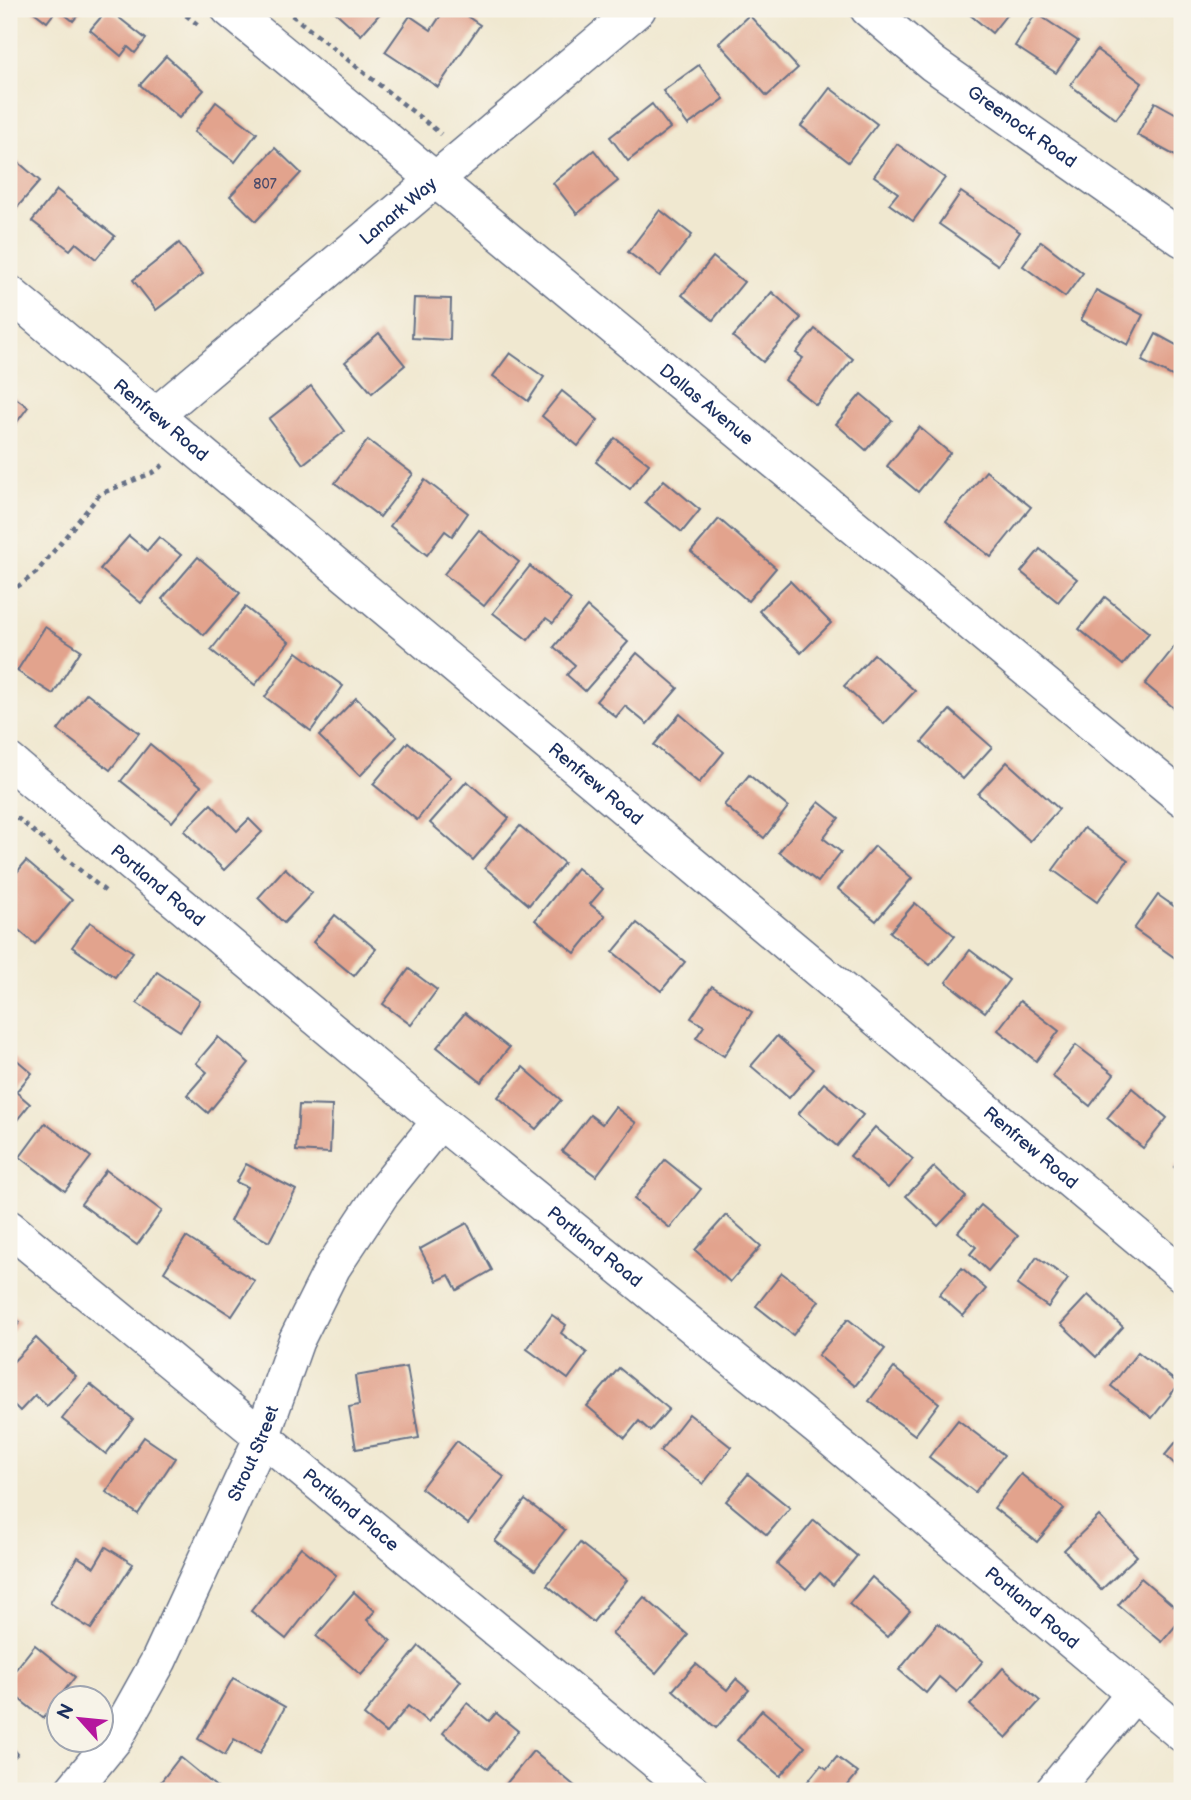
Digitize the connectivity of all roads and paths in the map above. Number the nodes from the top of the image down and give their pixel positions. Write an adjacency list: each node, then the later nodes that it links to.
1 (229, 9): 6 (street, Dallas Avenue)
2 (284, 9): 5 (path)
3 (638, 9): 6 (street, Lanark Way)
4 (868, 9): 7 (street, Greenock Road)
5 (439, 136)
6 (433, 180): 9 (street, Lanark Way); 13 (street, Dallas Avenue)
7 (1182, 239)
8 (9, 293): 9 (street, Renfrew Road)
9 (157, 414): 10 (street, Renfrew Road)
10 (188, 441): 11 (path); 18 (street, Renfrew Road)
11 (9, 593)
12 (9, 761): 16 (street, Portland Road)
13 (1182, 798)
14 (9, 811): 15 (path)
15 (105, 891)
16 (440, 1121): 19 (street, Strout Street); 20 (street, Portland Road)
17 (9, 1228): 19 (street, Portland Place)
18 (1182, 1273)
19 (262, 1437): 22 (street, Strout Street); 23 (street, Portland Place)
20 (1133, 1695): 21 (street, Portland Road); 24 (street)
21 (1182, 1734)
22 (72, 1791)
23 (692, 1791)
24 (1053, 1791)

